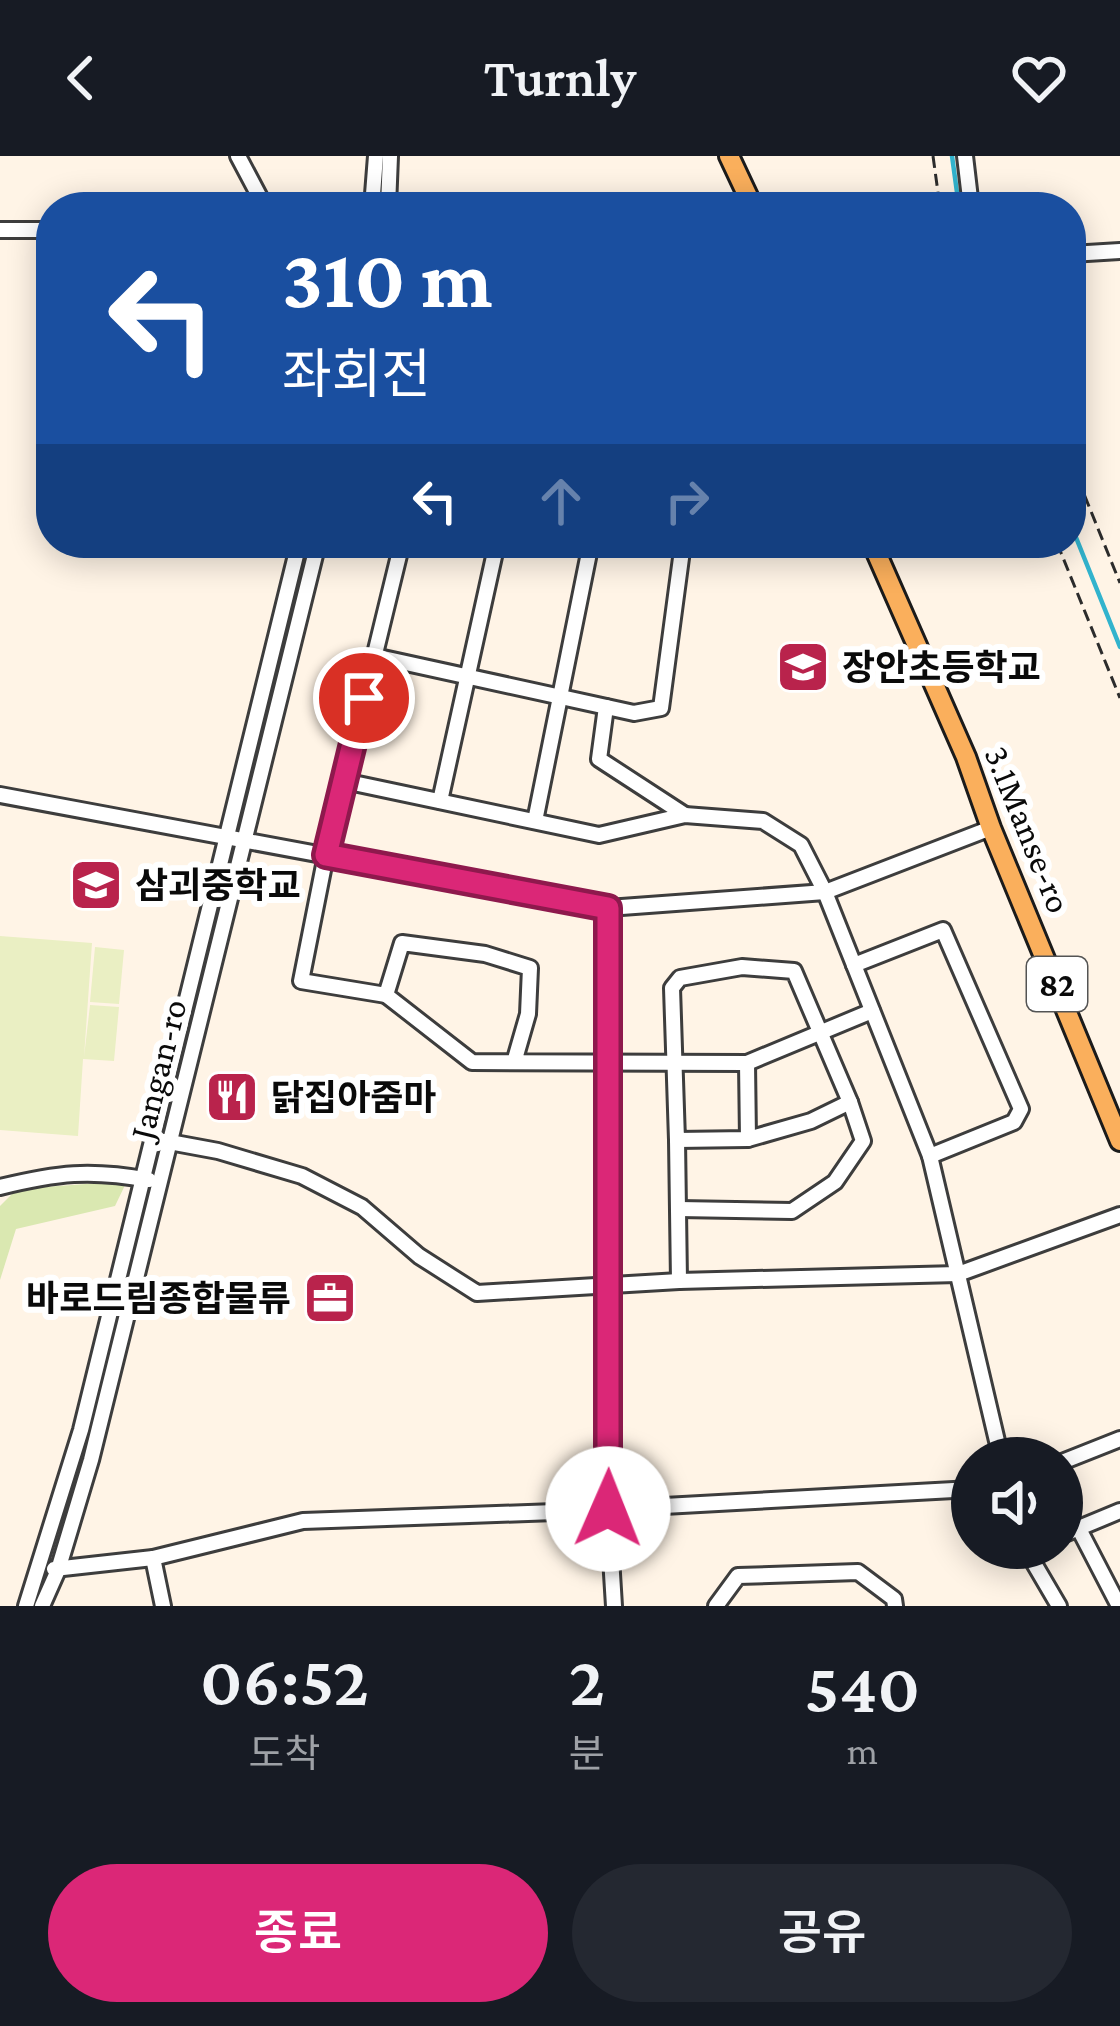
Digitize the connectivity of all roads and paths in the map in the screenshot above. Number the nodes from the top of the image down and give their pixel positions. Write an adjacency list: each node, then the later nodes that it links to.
1 (238, 156): 7 (street)
2 (376, 156): 8 (street)
3 (390, 156): 9 (street)
4 (729, 156): 10 (main road)
5 (933, 156): 11 (path)
6 (964, 156): 12 (street)
7 (257, 192)
8 (373, 192)
9 (389, 192)
10 (743, 192)
11 (938, 192)
12 (969, 192)
13 (0, 230): 14 (street)
14 (36, 230)
15 (1120, 251): 16 (street)
16 (1086, 253)
17 (1086, 499): 26 (path)
18 (295, 558): 38 (street, Jangan-ro)
19 (314, 558): 39 (street, Jangan-ro)
20 (398, 558): 27 (street)
21 (494, 558): 28 (street)
22 (588, 558): 29 (street)
23 (681, 558): 31 (street)
24 (879, 558): 37 (main road, 3.1Manse-ro / 82)
25 (1064, 558): 30 (path)
26 (1120, 583)
27 (374, 656): 28 (street); 32 (street)
28 (467, 677): 29 (street); 34 (street)
29 (562, 698): 31 (street); 36 (street)
30 (1120, 698)
31 (606, 707): 35 (street)
32 (344, 781): 34 (street); 40 (street)
33 (0, 795): 38 (street)
34 (440, 801): 36 (street)
35 (685, 815): 36 (street); 41 (street)
36 (536, 821)
37 (991, 828): 41 (street); 55 (main road, 3.1Manse-ro / 82)
38 (227, 836): 39 (street); 53 (street, Jangan-ro)
39 (245, 840): 40 (street); 53 (street, Jangan-ro)
40 (326, 855): 42 (street); 44 (street)
41 (825, 892): 42 (street); 43 (street)
42 (608, 908): 48 (street)
43 (854, 965): 45 (street); 56 (street)
44 (386, 995): 47 (street); 47 (street)
45 (872, 1011): 46 (street); 56 (street)
46 (819, 1032): 49 (street); 50 (street); 51 (street)
47 (515, 1059): 48 (street)
48 (609, 1062): 49 (street); 63 (street)
49 (676, 1062): 50 (street); 54 (street)
50 (747, 1063): 52 (street)
51 (850, 1102): 52 (street); 59 (street)
52 (748, 1139): 54 (street)
53 (162, 1140): 57 (street, Jangan-ro); 63 (street)
54 (677, 1140): 59 (street)
55 (1120, 1141)
56 (930, 1156): 61 (street)
57 (152, 1181): 58 (street); 73 (street, Jangan-ro); 75 (street, Jangan-ro)
58 (0, 1187)
59 (679, 1209): 62 (street)
60 (1120, 1215): 61 (street)
61 (958, 1274): 62 (street); 64 (street)
62 (679, 1282): 63 (street)
63 (610, 1287): 68 (street)
64 (996, 1437)
65 (1120, 1439): 66 (street)
66 (1083, 1454)
67 (951, 1490): 68 (street)
68 (608, 1509): 72 (street); 80 (street)
69 (1120, 1511): 70 (street)
70 (1083, 1526)
71 (1083, 1538): 84 (street)
72 (153, 1558): 75 (street); 79 (street)
73 (42, 1565): 75 (street); 77 (street, Jangan-ro)
74 (1039, 1569): 76 (street)
75 (58, 1570): 78 (street, Jangan-ro)
76 (1056, 1602): 83 (street)
77 (26, 1606)
78 (42, 1606)
79 (163, 1606)
80 (614, 1606)
81 (716, 1606): 82 (street)
82 (896, 1606)
83 (1034, 1606)
84 (1119, 1606)

